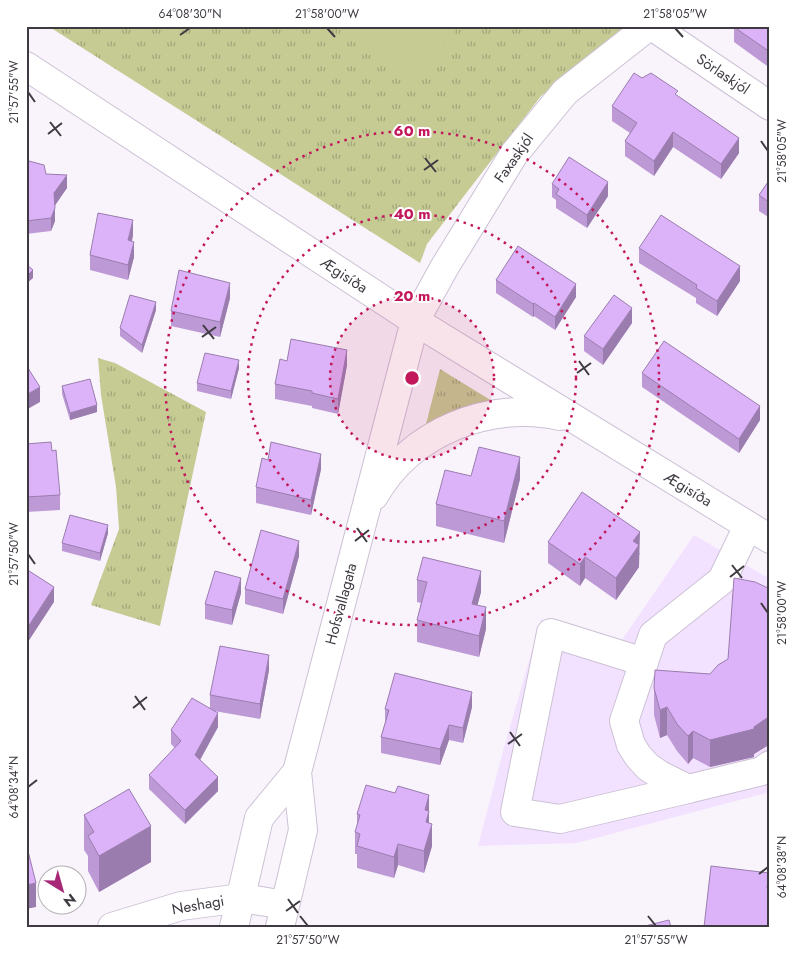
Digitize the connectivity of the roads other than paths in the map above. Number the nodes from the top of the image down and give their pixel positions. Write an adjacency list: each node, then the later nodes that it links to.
1 (651, 26): 3 (street, Sörlaskjól); 4 (street, Faxaskjól)
2 (26, 66): 4 (street, Ægisíða)
3 (770, 106)
4 (414, 321): 5 (street, Ægisíða); 6 (street, Hofsvallagata)
5 (570, 418): 6 (street); 7 (street, Ægisíða)
6 (364, 512): 10 (street, Hofsvallagata)
7 (759, 533): 8 (street)
8 (644, 662): 11 (street); 11 (street)
9 (770, 765): 11 (street)
10 (297, 772): 12 (street, Hofsvallagata); 13 (street, Hofsvallagata)
11 (688, 788)
12 (241, 898): 13 (street, Neshagi); 14 (street, Neshagi); 15 (street, Hofsvallagata)
13 (278, 921)
14 (112, 927)
15 (234, 927)

